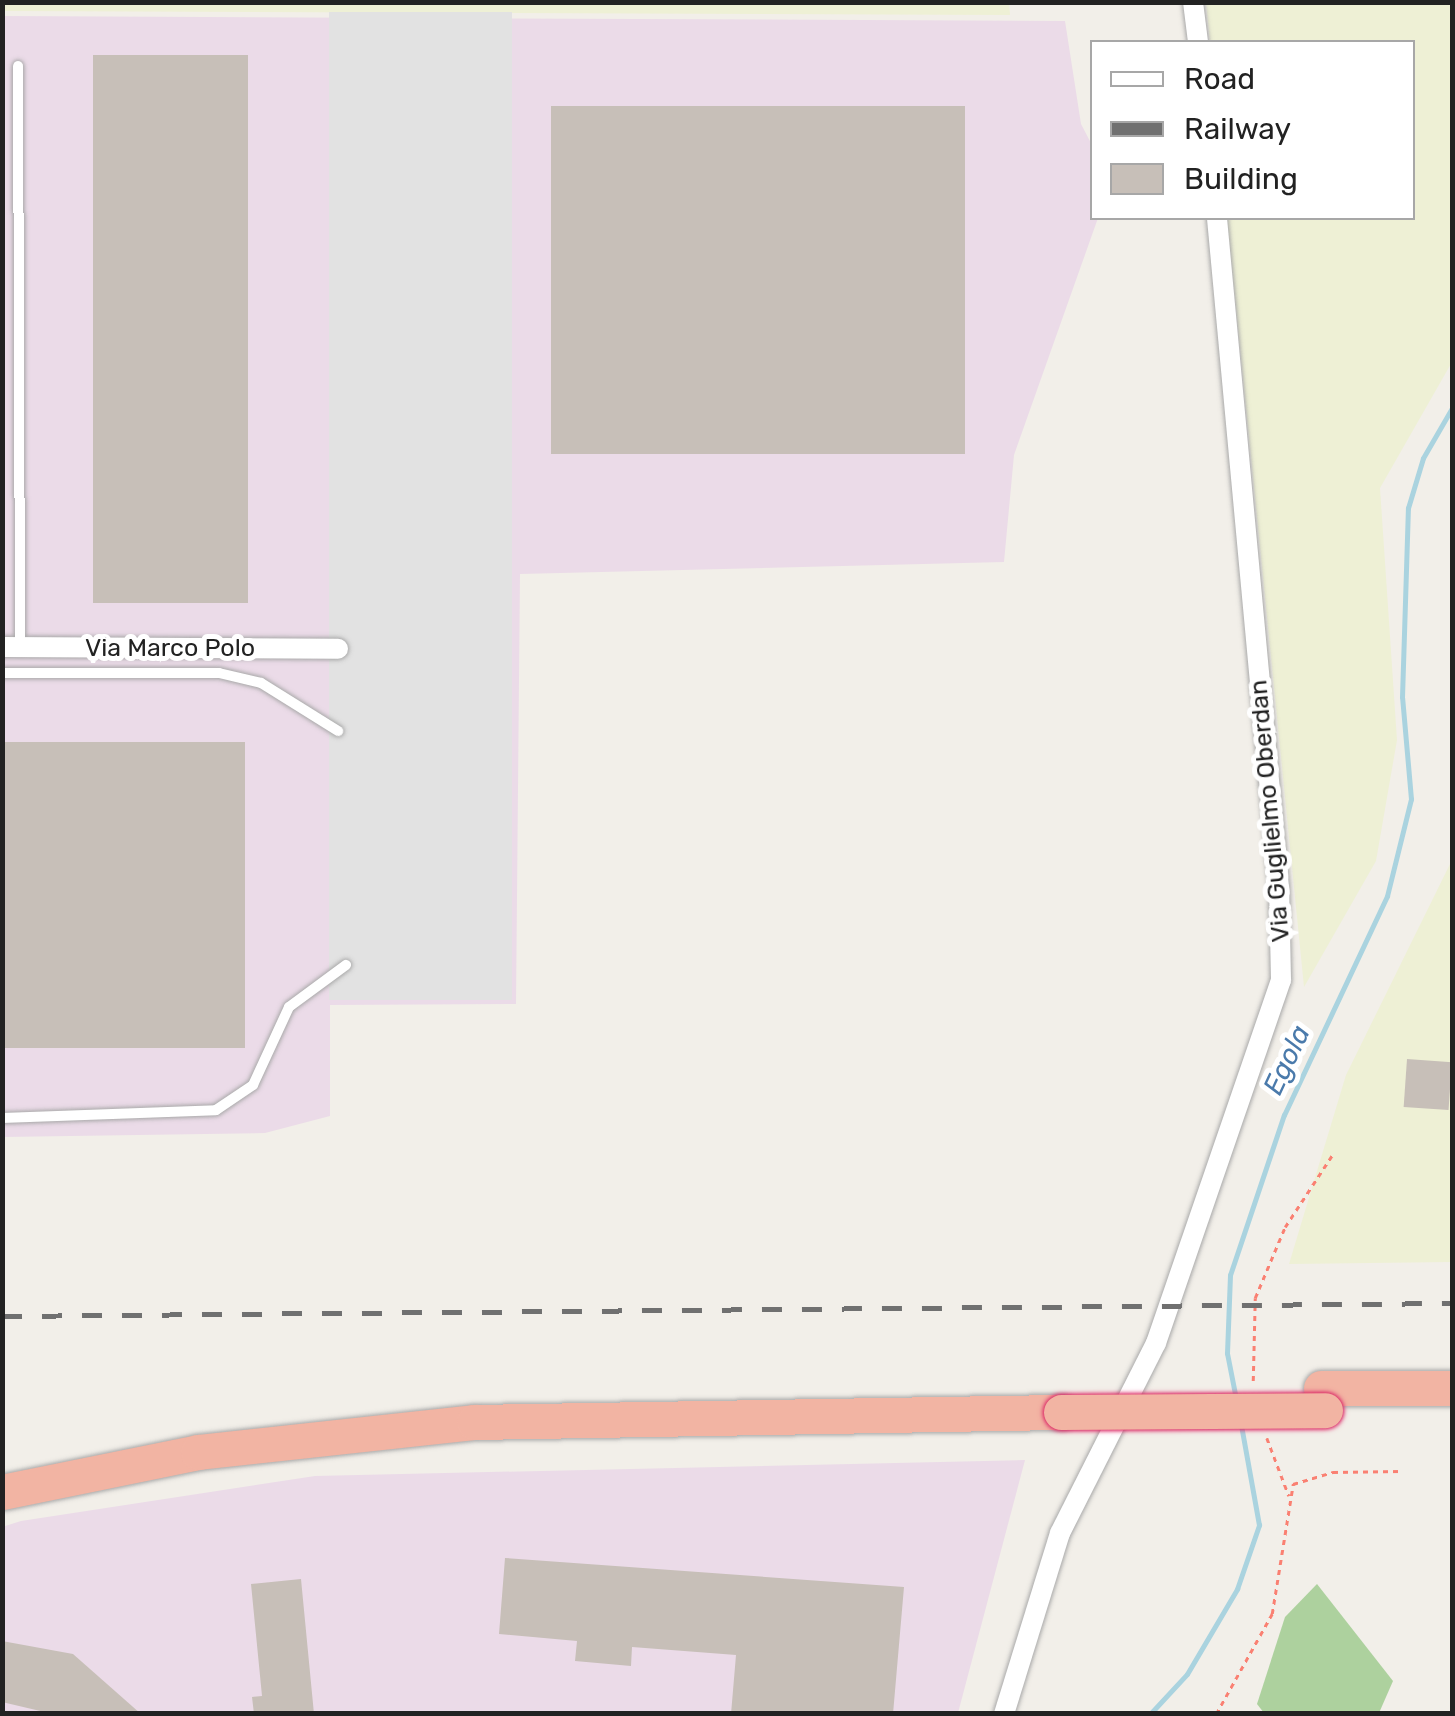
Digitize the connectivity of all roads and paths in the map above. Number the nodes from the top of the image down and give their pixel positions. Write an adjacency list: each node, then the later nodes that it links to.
1 (1193, 2): 2 (street)
2 (1198, 40)
3 (18, 66): 6 (lane)
4 (1217, 220): 24 (street, Via Guglielmo Oberdan)
5 (2, 325): 6 (lane)
6 (18, 325): 7 (lane)
7 (11, 647): 8 (street, Via Marco Polo)
8 (338, 648)
9 (2, 672): 10 (lane)
10 (338, 731)
11 (346, 966): 12 (lane)
12 (2, 1118)
13 (1333, 1154): 15 (path)
14 (1452, 1388): 16 (highway)
15 (1257, 1397)
16 (1323, 1399): 17 (highway, bridge); 18 (highway)
17 (1061, 1401): 20 (highway); 22 (highway)
18 (1452, 1409)
19 (1264, 1430): 23 (path)
20 (2, 1469)
21 (1401, 1471): 23 (path)
22 (2, 1492)
23 (1289, 1496): 25 (path)
24 (1004, 1714)
25 (1216, 1714)

